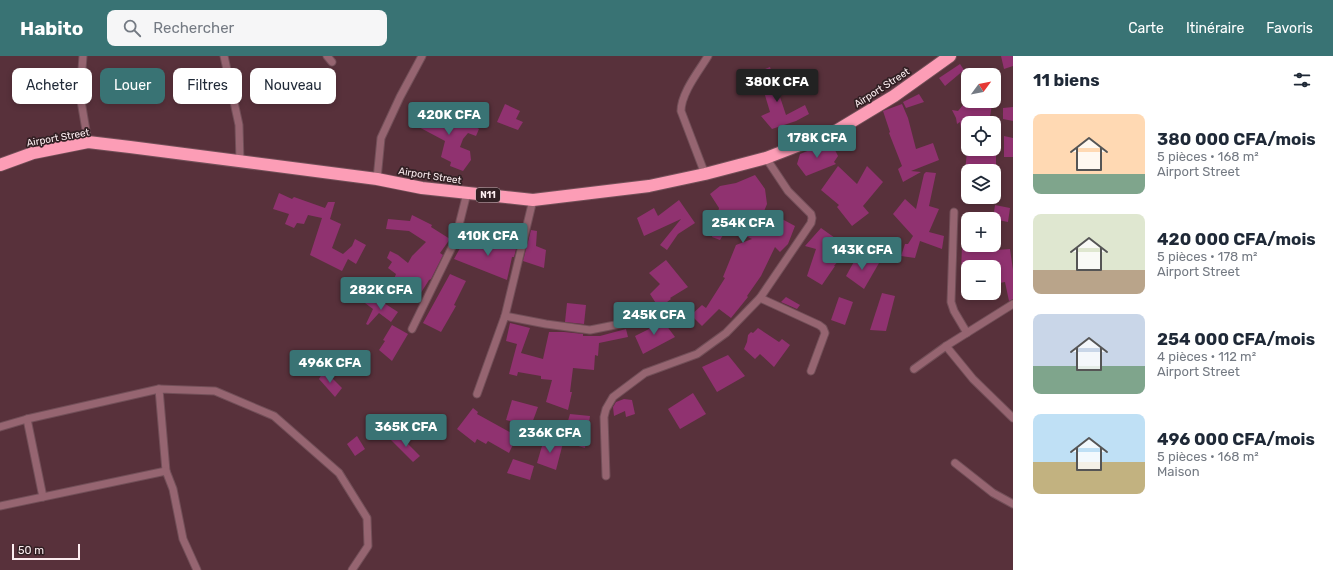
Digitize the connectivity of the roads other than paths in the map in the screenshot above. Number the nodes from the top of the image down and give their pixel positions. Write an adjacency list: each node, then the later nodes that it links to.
1 (83, 56): 6 (street)
2 (225, 56): 8 (street)
3 (422, 56): 11 (street)
4 (708, 56): 10 (street)
5 (950, 56): 7 (highway, Airport Street / N11)
6 (88, 142): 8 (highway, Airport Street / N11); 9 (highway, Airport Street / N11)
7 (766, 158): 10 (highway, Airport Street / N11); 15 (street)
8 (240, 162): 11 (highway, Airport Street / N11)
9 (0, 165)
10 (706, 174): 13 (highway, Airport Street / N11)
11 (378, 179): 12 (highway, Airport Street / N11)
12 (468, 193): 13 (highway, Airport Street / N11); 19 (street)
13 (533, 200): 17 (street)
14 (954, 212): 20 (street)
15 (760, 298): 23 (street); 31 (street)
16 (1013, 304): 20 (street)
17 (505, 316): 18 (street); 25 (street)
18 (655, 317)
19 (412, 329)
20 (967, 333): 21 (street)
21 (946, 346): 22 (street); 26 (street)
22 (914, 369)
23 (811, 371)
24 (158, 389): 27 (street); 30 (street); 36 (street)
25 (477, 394)
26 (1013, 418)
27 (27, 419): 28 (street); 32 (street)
28 (0, 427)
29 (954, 463): 33 (street)
30 (166, 471): 32 (street); 35 (street)
31 (606, 476)
32 (43, 497): 34 (street)
33 (1013, 504)
34 (0, 506)
35 (197, 570)
36 (352, 570)

